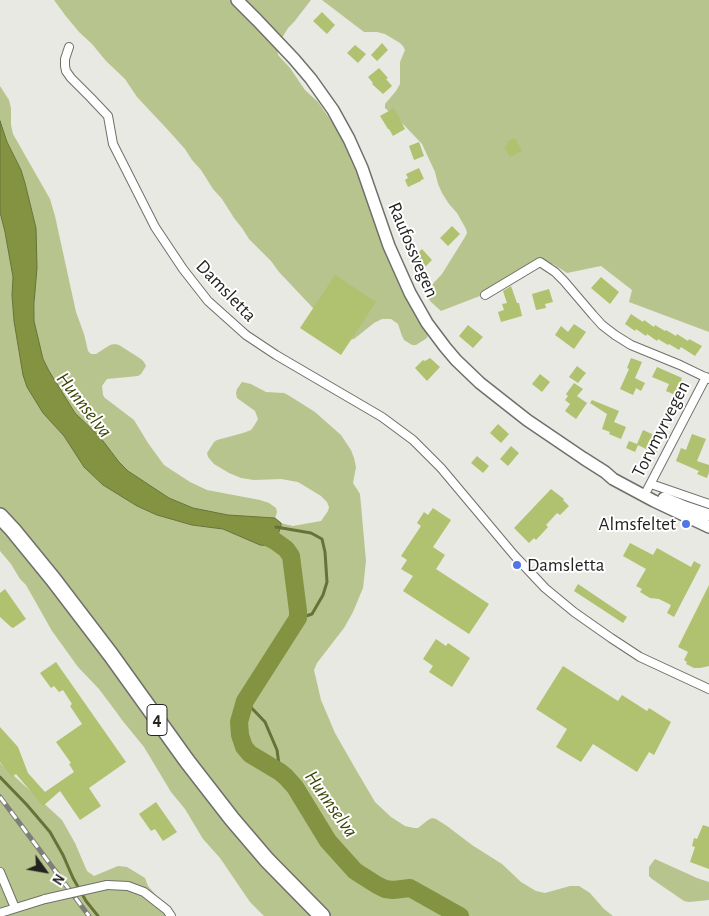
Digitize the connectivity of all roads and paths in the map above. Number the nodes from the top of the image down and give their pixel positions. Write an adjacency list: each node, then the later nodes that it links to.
1 (236, 0): 5 (main road, Raufossvegen)
2 (69, 47): 11 (street, Damsletta)
3 (485, 295): 4 (street)
4 (707, 378): 5 (street, Torvmyrvegen)
5 (648, 490): 6 (street); 7 (main road, Raufossvegen); 9 (main road, Raufossvegen)
6 (709, 504)
7 (709, 515)
8 (0, 516): 17 (highway, 4)
9 (709, 527)
10 (0, 530): 16 (highway, 4)
11 (709, 689)
12 (0, 872): 13 (street)
13 (15, 908): 14 (street); 15 (street, bridge)
14 (0, 913)
15 (171, 916)
16 (309, 916)
17 (322, 916)

